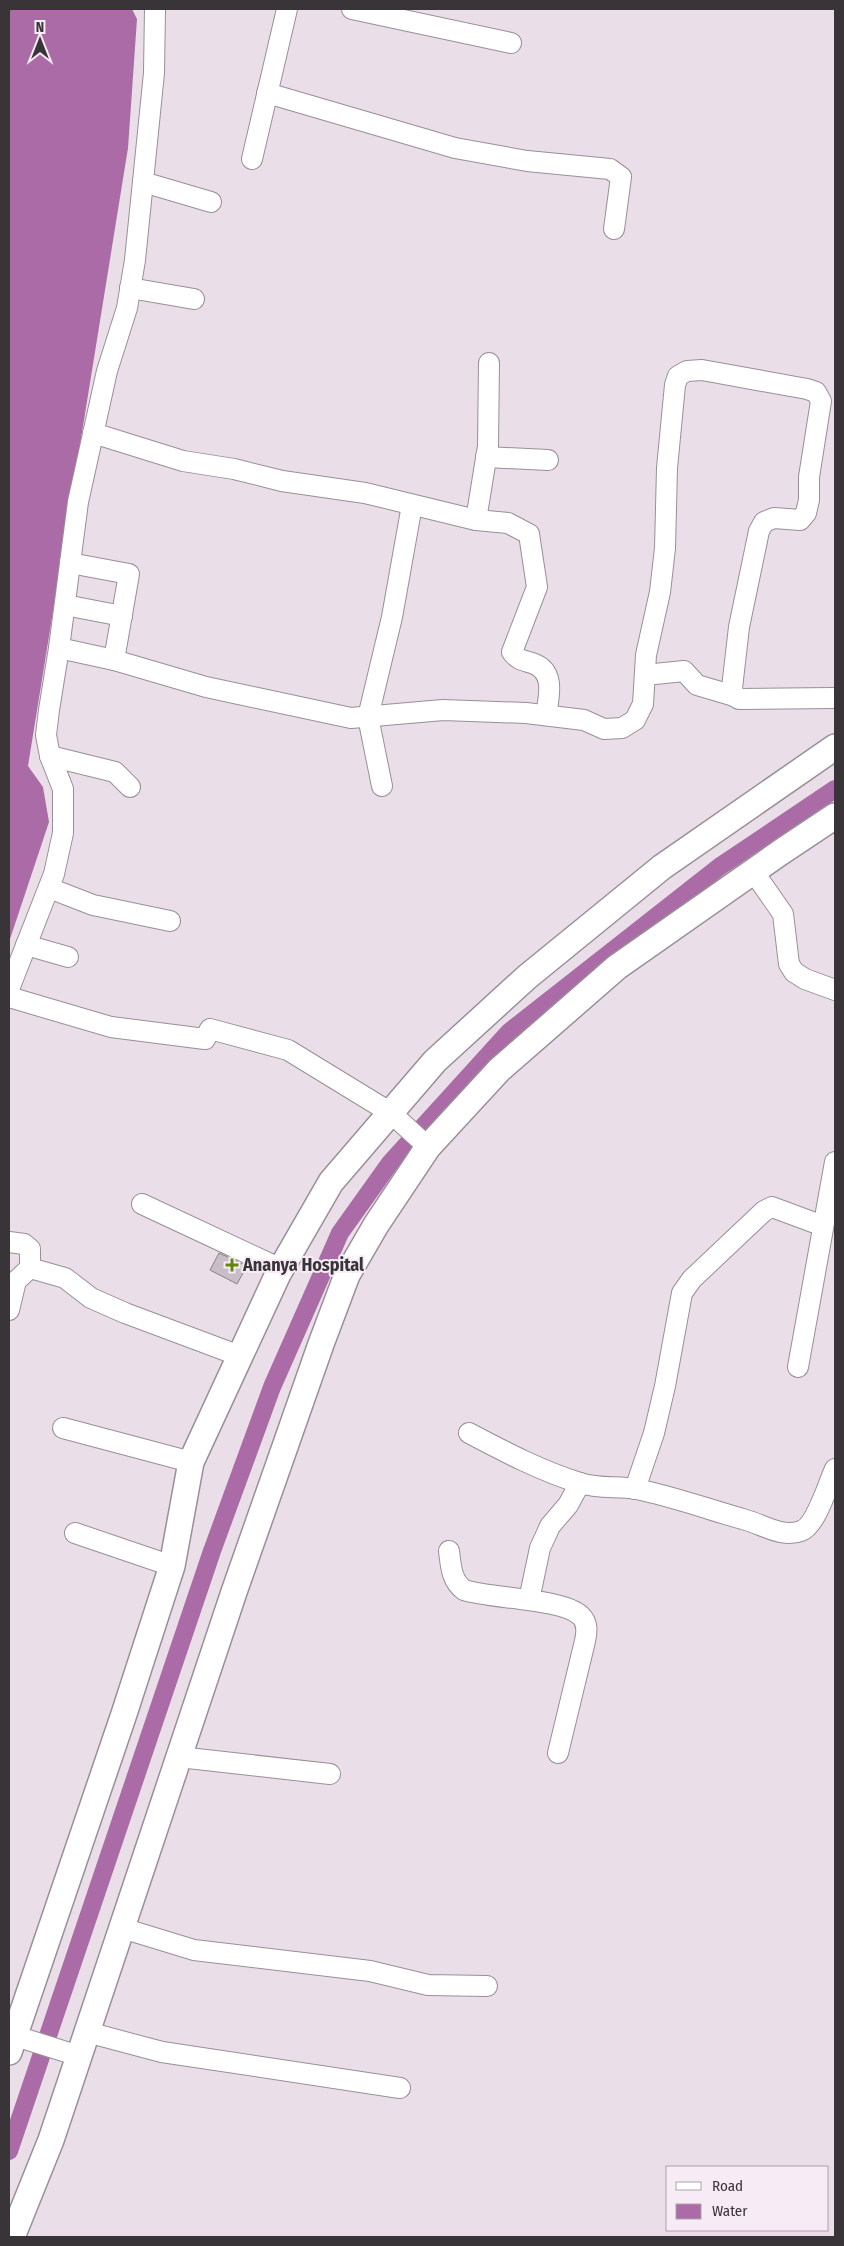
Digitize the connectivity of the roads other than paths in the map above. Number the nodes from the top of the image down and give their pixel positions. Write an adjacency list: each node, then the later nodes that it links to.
1 (156, 9): 7 (street)
2 (287, 9): 5 (street)
3 (352, 9): 4 (street)
4 (511, 43)
5 (268, 93): 6 (street); 9 (street)
6 (252, 159)
7 (143, 182): 8 (street); 10 (street)
8 (211, 202)
9 (614, 229)
10 (130, 288): 11 (street); 13 (street)
11 (194, 300)
12 (489, 363): 14 (street)
13 (93, 433): 16 (street); 18 (street)
14 (486, 457): 15 (street); 17 (street)
15 (548, 460)
16 (412, 505): 17 (street); 27 (street)
17 (476, 520): 26 (street)
18 (70, 563): 19 (street); 20 (street)
19 (65, 605): 20 (street); 21 (street)
20 (122, 616): 22 (street)
21 (59, 648): 22 (street); 29 (street)
22 (114, 660): 27 (street)
23 (645, 674): 25 (street); 25 (street); 26 (street)
24 (835, 695): 25 (street)
25 (734, 696)
26 (546, 716): 27 (street)
27 (368, 717): 30 (street)
28 (835, 747): 41 (street)
29 (50, 756): 31 (street); 34 (street)
30 (382, 786)
31 (130, 788)
32 (835, 816): 33 (street)
33 (753, 871): 39 (street); 42 (street)
34 (49, 888): 35 (street); 36 (street)
35 (170, 921)
36 (26, 945): 37 (street); 38 (street)
37 (68, 957)
38 (9, 989)
39 (835, 990)
40 (9, 996): 41 (street)
41 (396, 1118): 42 (street); 49 (street)
42 (425, 1144): 64 (street)
43 (835, 1162): 45 (street)
44 (142, 1204): 49 (street)
45 (824, 1226): 47 (street); 58 (street)
46 (9, 1242): 48 (street)
47 (827, 1255): 52 (street)
48 (30, 1268): 50 (street); 51 (street)
49 (281, 1269): 51 (street)
50 (9, 1310)
51 (240, 1356): 55 (street)
52 (798, 1366)
53 (63, 1428): 55 (street)
54 (469, 1434): 57 (street)
55 (191, 1462): 61 (street)
56 (835, 1469): 58 (street)
57 (580, 1483): 58 (street); 62 (street)
58 (636, 1489)
59 (75, 1533): 61 (street)
60 (449, 1551): 62 (street)
61 (172, 1566): 69 (street)
62 (529, 1600): 63 (street)
63 (558, 1753)
64 (179, 1757): 65 (street); 66 (street)
65 (330, 1774)
66 (122, 1928): 67 (street); 68 (street)
67 (488, 1986)
68 (87, 2032): 70 (street); 71 (street)
69 (16, 2041): 70 (street)
70 (68, 2053): 72 (street)
71 (400, 2088)
72 (12, 2237)

